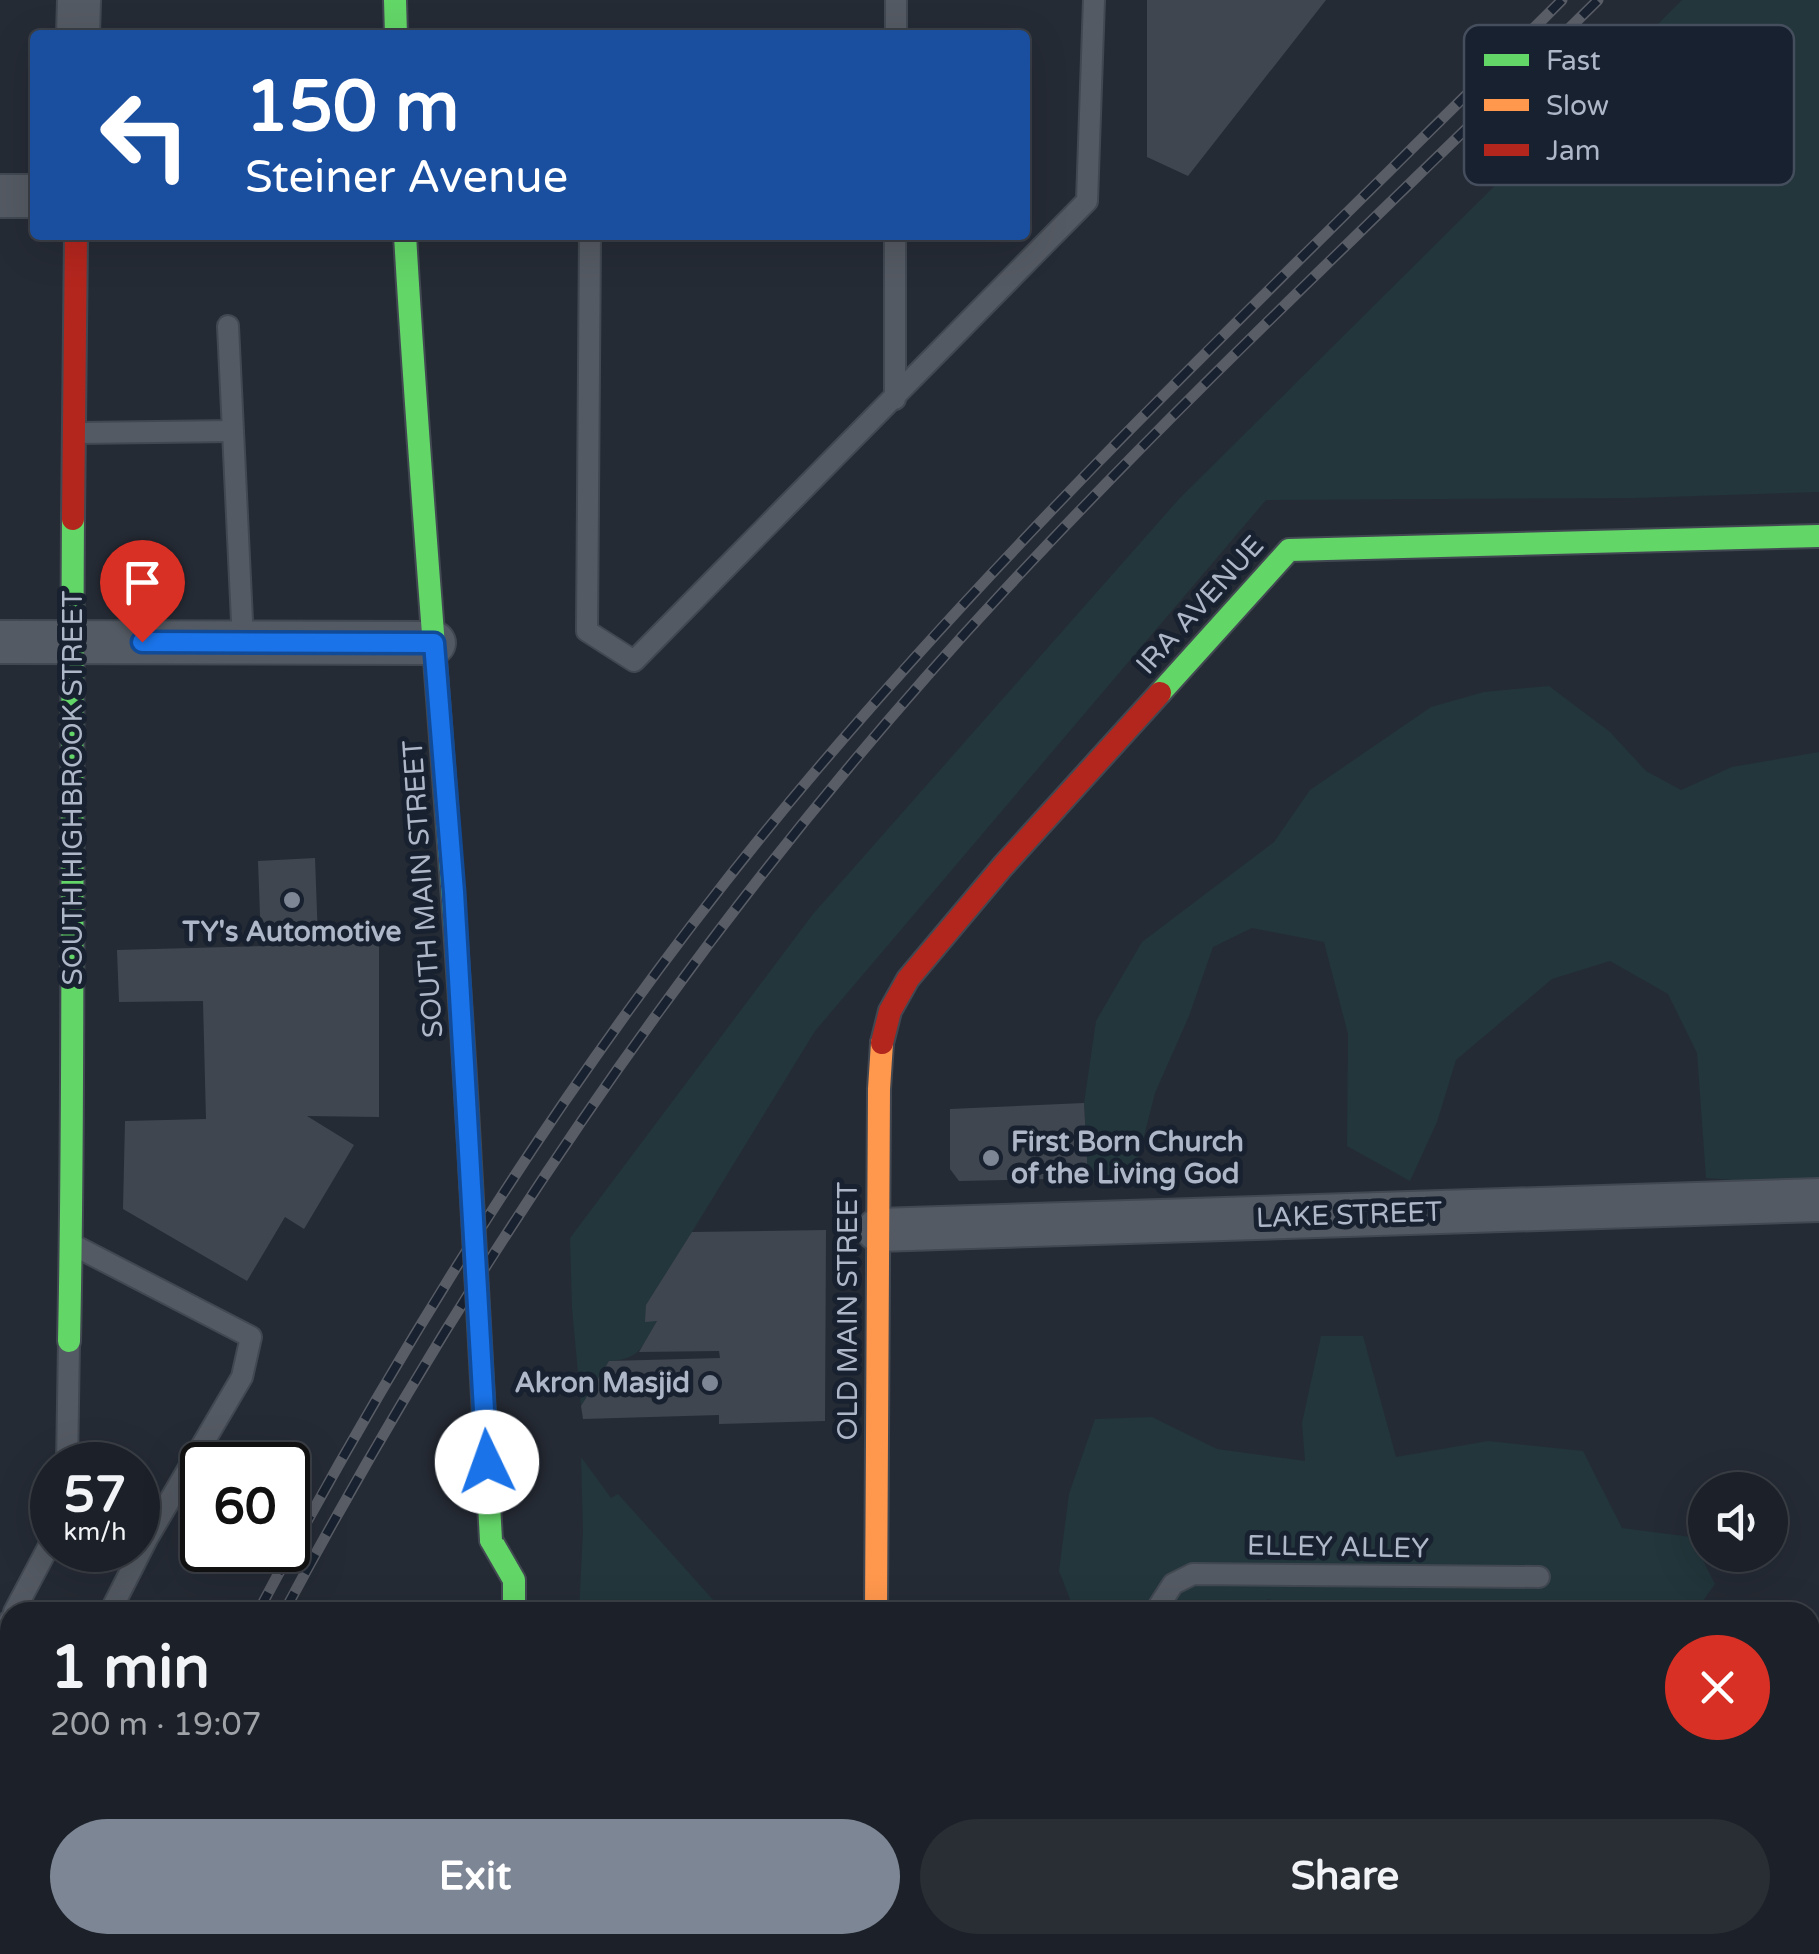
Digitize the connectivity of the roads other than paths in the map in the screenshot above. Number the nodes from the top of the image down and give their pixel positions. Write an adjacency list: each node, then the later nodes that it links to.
1 (79, 0): 5 (street)
2 (395, 0): 6 (main road)
3 (896, 0): 7 (lane)
4 (1094, 0): 15 (lane)
5 (78, 30)
6 (396, 30)
7 (896, 30)
8 (0, 196): 9 (street)
9 (30, 196)
10 (76, 240): 17 (main road, SOUTH HIGHBROOK STREET)
11 (404, 240): 22 (main road, SOUTH MAIN STREET)
12 (590, 240): 15 (lane)
13 (896, 240): 15 (lane)
14 (228, 326): 16 (lane)
15 (895, 400)
16 (232, 431): 17 (lane); 21 (lane)
17 (75, 432): 19 (main road, SOUTH HIGHBROOK STREET)
18 (1819, 536): 23 (main road, IRA AVENUE)
19 (74, 641): 20 (street); 21 (street); 26 (main road, SOUTH HIGHBROOK STREET)
20 (0, 642)
21 (243, 642): 22 (street)
22 (434, 643): 29 (main road, SOUTH MAIN STREET, bridge)
23 (890, 1011): 25 (main road, OLD MAIN STREET)
24 (1819, 1200): 25 (street, LAKE STREET)
25 (878, 1230): 36 (main road, OLD MAIN STREET)
26 (71, 1243): 27 (main road, SOUTH HIGHBROOK STREET); 34 (lane)
27 (69, 1341): 28 (lane)
28 (67, 1442)
29 (492, 1540): 31 (main road, SOUTH MAIN STREET); 35 (main road, SOUTH MAIN STREET)
30 (35, 1572): 33 (lane)
31 (483, 1576)
32 (1539, 1577): 37 (lane, ELLEY ALLEY)
33 (19, 1602)
34 (115, 1602)
35 (514, 1602)
36 (876, 1602)
37 (1161, 1602)
38 (1807, 1954): 39 (lane)
39 (1819, 1954)

